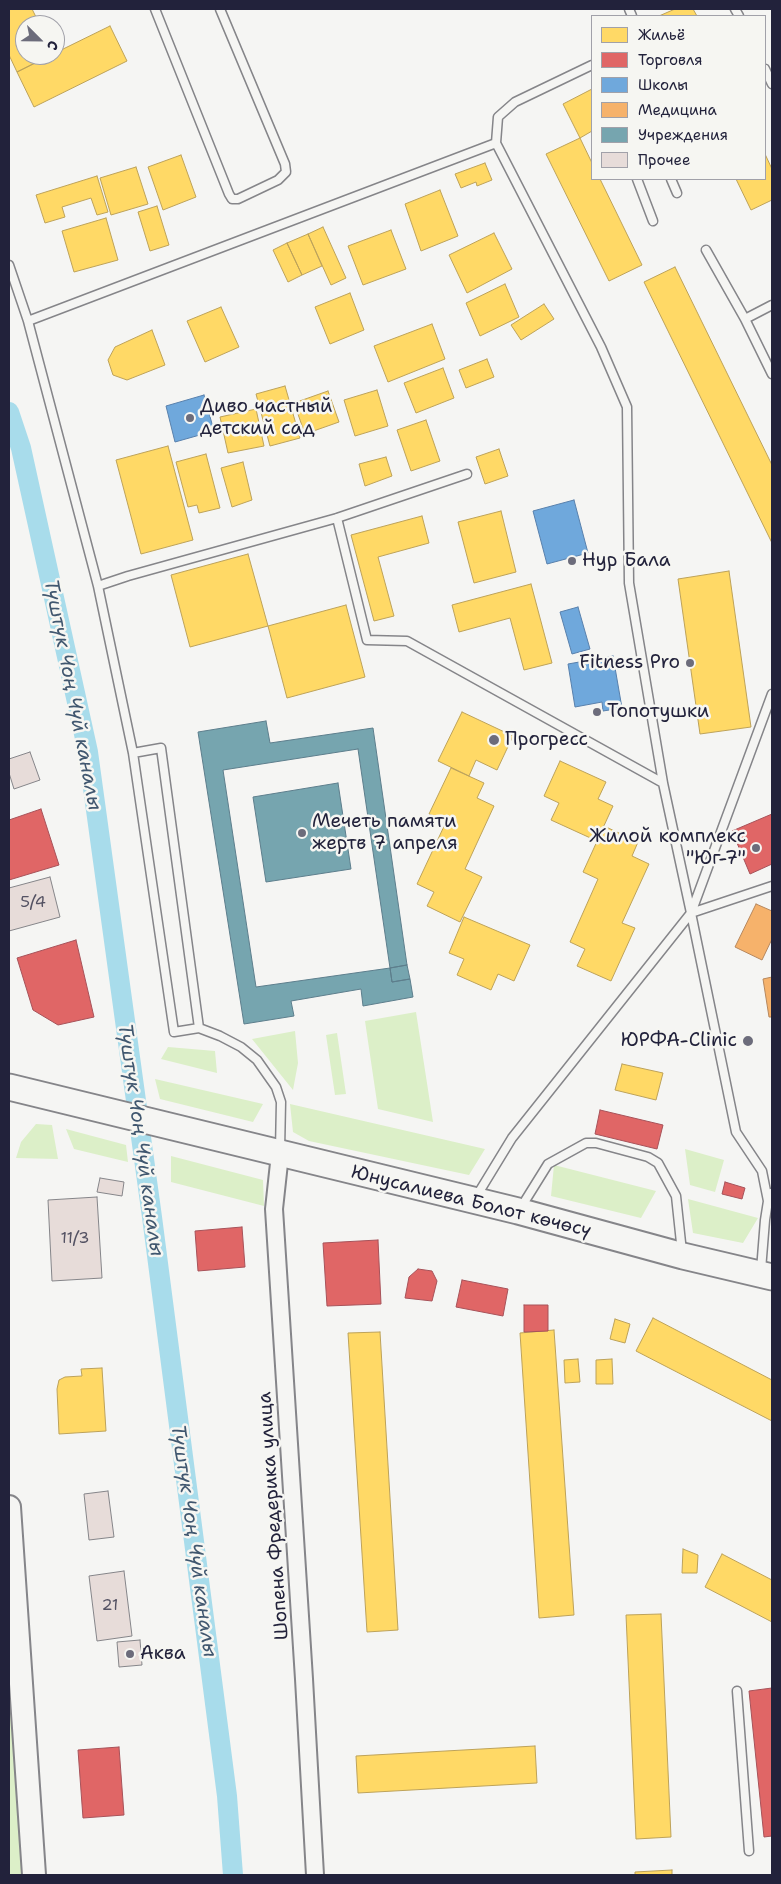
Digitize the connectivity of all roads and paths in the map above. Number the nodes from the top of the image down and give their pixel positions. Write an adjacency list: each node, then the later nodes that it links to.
1 (156, 9): 2 (lane)
2 (220, 9)
3 (591, 65): 6 (lane)
4 (766, 70): 5 (lane)
5 (772, 84)
6 (496, 143): 15 (lane); 22 (lane)
7 (637, 180): 10 (lane)
8 (671, 180): 9 (lane)
9 (677, 193)
10 (653, 221)
11 (706, 250): 14 (lane)
12 (9, 265): 15 (lane)
13 (772, 305): 14 (lane)
14 (745, 319): 16 (lane)
15 (28, 321): 19 (lane)
16 (772, 374)
17 (467, 474): 18 (lane)
18 (337, 518): 19 (lane); 22 (lane)
19 (98, 586): 21 (lane)
20 (772, 694): 24 (lane)
21 (133, 752): 25 (lane); 25 (lane)
22 (662, 783): 24 (lane)
23 (772, 886): 24 (lane)
24 (691, 913): 29 (lane); 30 (lane)
25 (199, 1028): 27 (lane)
26 (9, 1087): 27 (main road, Юнусалиева Болот көчөсү)
27 (280, 1154): 29 (main road, Юнусалиева Болот көчөсү); 39 (street, Шопена Фредерика улица)
28 (772, 1193): 30 (lane)
29 (474, 1201): 31 (main road, Юнусалиева Болот көчөсү)
30 (768, 1201): 33 (lane)
31 (518, 1212): 32 (main road, Юнусалиева Болот көчөсү); 32 (lane)
32 (683, 1256): 33 (main road, Юнусалиева Болот көчөсү)
33 (767, 1276)
34 (9, 1507): 35 (main road)
35 (15, 1661): 38 (main road)
36 (737, 1691): 37 (lane)
37 (749, 1851)
38 (34, 1875)
39 (315, 1875)

